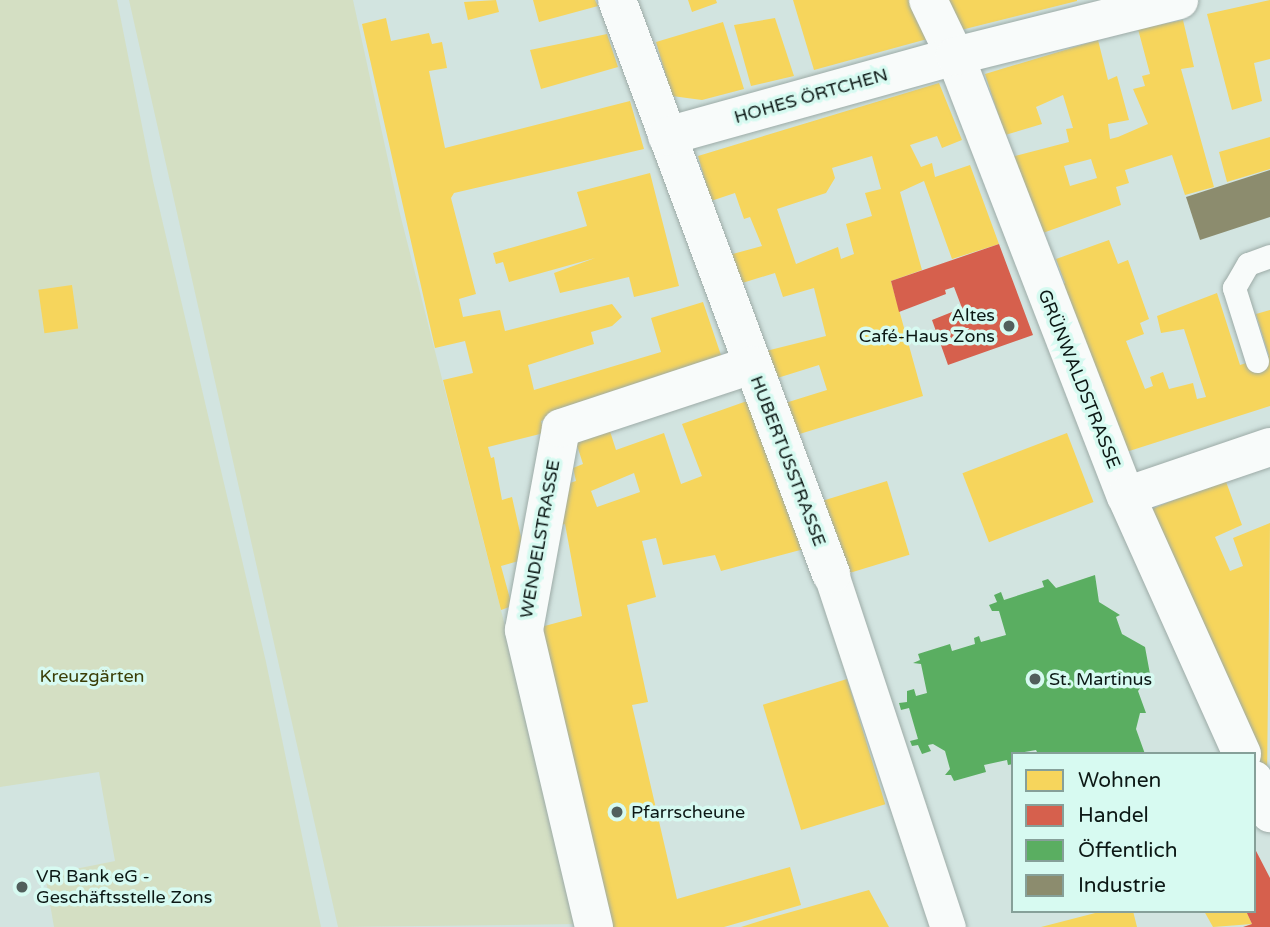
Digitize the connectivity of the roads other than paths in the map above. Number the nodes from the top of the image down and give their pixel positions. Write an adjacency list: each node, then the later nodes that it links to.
1 (617, 0): 5 (street, HUBERTUSSTRASSE)
2 (928, 0): 4 (street, GRÜNWALDSTRASSE)
3 (1180, 0): 4 (street, HOHES ÖRTCHEN)
4 (955, 56): 5 (street, HOHES ÖRTCHEN); 10 (street, GRÜNWALDSTRASSE)
5 (667, 136): 8 (street, HUBERTUSSTRASSE)
6 (1270, 256): 7 (lane)
7 (1257, 360)
8 (752, 365): 11 (street, HUBERTUSSTRASSE); 15 (street, WENDELSTRASSE)
9 (1270, 447): 10 (street)
10 (1126, 496): 12 (street, GRÜNWALDSTRASSE)
11 (831, 574): 16 (street, HUBERTUSSTRASSE)
12 (1241, 752)
13 (1256, 784): 14 (street)
14 (1270, 813)
15 (594, 927)
16 (948, 927)

